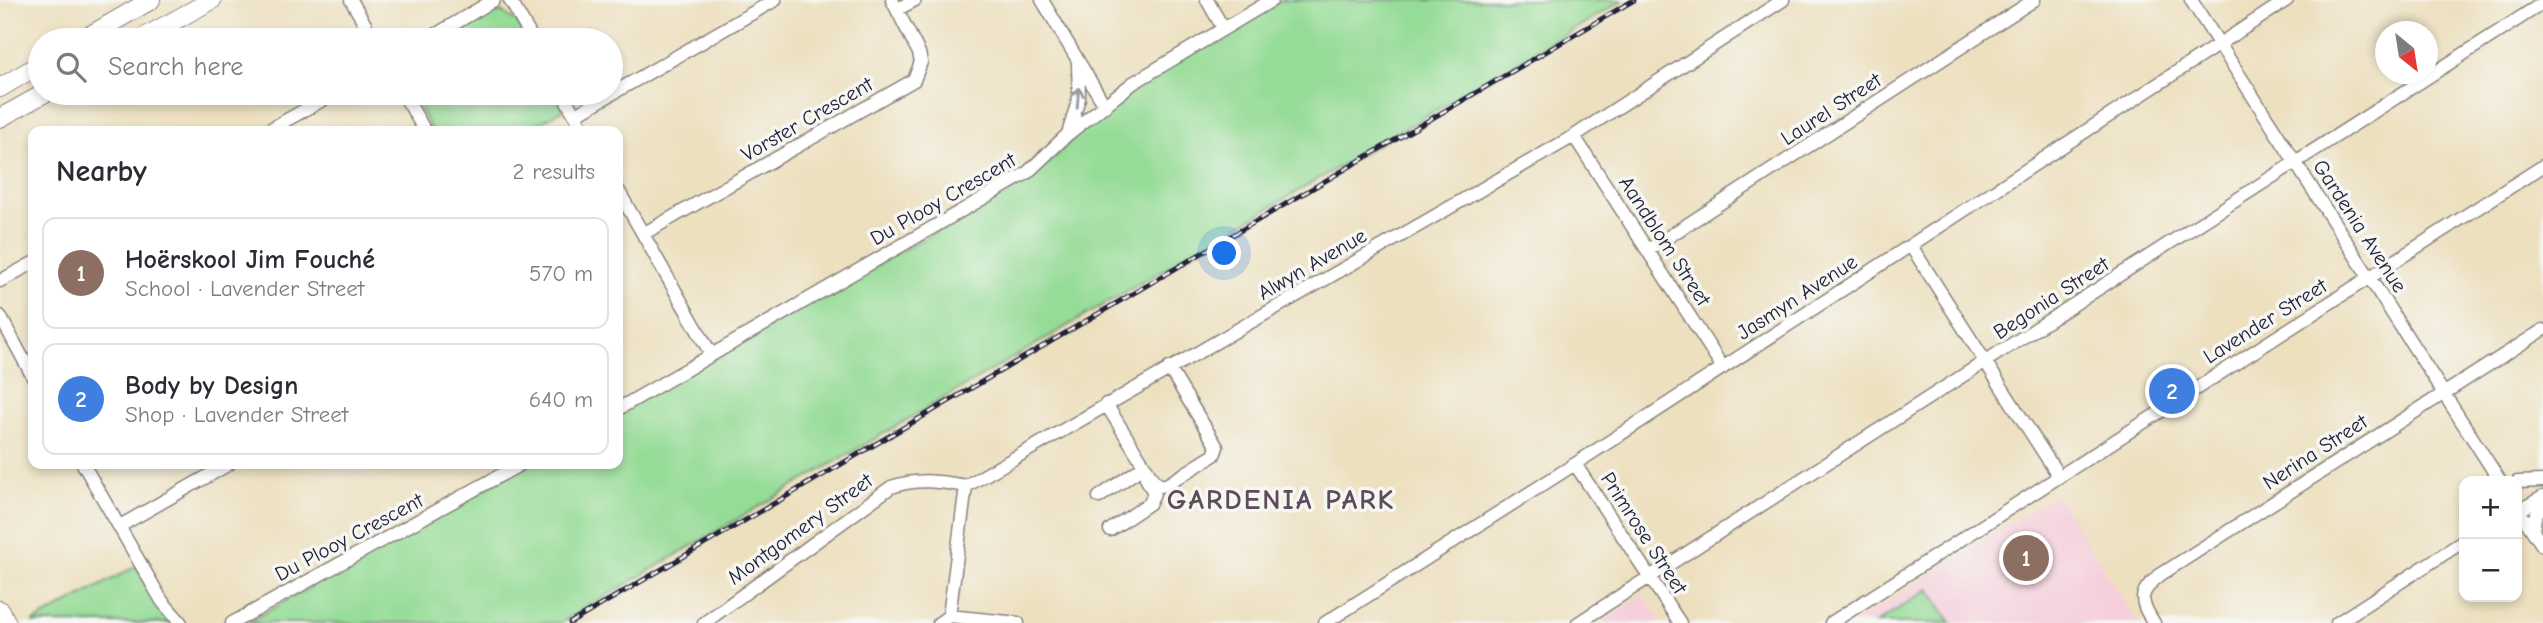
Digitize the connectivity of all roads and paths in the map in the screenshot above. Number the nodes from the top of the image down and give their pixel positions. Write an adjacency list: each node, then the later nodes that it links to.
1 (151, 0): 17 (street)
2 (351, 0): 19 (street)
3 (494, 0): 20 (street)
4 (510, 0): 21 (street)
5 (775, 0): 26 (street)
6 (915, 0): 16 (street)
7 (1042, 0): 24 (street)
8 (1207, 0): 22 (street)
9 (1272, 0): 22 (street, Du Plooy Crescent)
10 (1783, 0): 40 (street, Alwyn Avenue)
11 (2034, 0): 46 (street, Laurel Street)
12 (2191, 0): 23 (street, Gardenia Avenue)
13 (2287, 0): 23 (street, Jasmyn Avenue)
14 (206, 1): 18 (street)
15 (2543, 3): 41 (street, Begonia Street)
16 (895, 5): 44 (street, Vorster Crescent)
17 (103, 28)
18 (160, 28)
19 (367, 28)
20 (446, 28)
21 (526, 28)
22 (1223, 28): 33 (street, Du Plooy Crescent)
23 (2219, 44): 41 (street, Gardenia Avenue); 45 (street, Jasmyn Avenue)
24 (1078, 59): 33 (street); 39 (street, one-way to 24)
25 (28, 71): 27 (street)
26 (623, 87)
27 (0, 88)
28 (28, 102): 35 (street)
29 (314, 105): 36 (street)
30 (410, 105): 37 (street)
31 (569, 105): 34 (street)
32 (592, 105): 34 (street)
33 (1105, 106): 39 (street, Du Plooy Crescent)
34 (575, 115): 38 (street)
35 (0, 118)
36 (276, 126)
37 (422, 126)
38 (581, 126)
39 (1068, 134): 52 (street, Du Plooy Crescent)
40 (1574, 136): 46 (street, Aandblom Street); 55 (street, Alwyn Avenue)
41 (2295, 162): 48 (street, Gardenia Avenue); 53 (street, Begonia Street)
42 (2543, 166): 48 (street, Lavender Street)
43 (623, 199): 44 (street)
44 (643, 234): 52 (street)
45 (1911, 246): 53 (street); 56 (street, Jasmyn Avenue)
46 (1648, 250): 56 (street, Aandblom Street)
47 (28, 266): 49 (street)
48 (2370, 278): 57 (street, Gardenia Avenue); 65 (street, Lavender Street)
49 (0, 281)
50 (0, 316): 54 (street)
51 (2542, 332): 57 (street, Nerina Street)
52 (711, 354): 59 (street, Du Plooy Crescent)
53 (1987, 363): 65 (street); 81 (street, Begonia Street)
54 (28, 368)
55 (1169, 368): 58 (street, Alwyn Avenue); 58 (street)
56 (1723, 368): 60 (street, Jasmyn Avenue)
57 (2444, 393): 66 (street, Gardenia Avenue); 93 (street, Nerina Street)
58 (1104, 405): 64 (street); 69 (street, Alwyn Avenue)
59 (623, 406)
60 (1575, 464): 81 (street, Primrose Street); 89 (street, Jasmyn Avenue)
61 (86, 469): 76 (street)
62 (220, 469): 76 (street)
63 (512, 469): 86 (street, Du Plooy Crescent)
64 (1140, 469): 71 (street); 77 (street)
65 (2058, 475): 92 (street, Lavender Street)
66 (2497, 476)
67 (2522, 481): 68 (street, Gardenia Avenue)
68 (2543, 481)
69 (966, 486): 83 (street); 87 (street, Montgomery Street)
70 (2543, 488): 73 (street)
71 (1099, 497)
72 (2543, 499): 74 (street); 78 (street)
73 (2522, 504)
74 (2522, 507)
75 (2522, 515): 78 (street)
76 (120, 526): 85 (street)
77 (1110, 530)
78 (2533, 531): 80 (street)
79 (2459, 544): 94 (street)
80 (2543, 546)
81 (1649, 576): 90 (street, Begonia Street); 91 (street, Primrose Street)
82 (0, 610): 84 (street)
83 (944, 620): 88 (street)
84 (7, 623)
85 (181, 623)
86 (232, 623)
87 (704, 623)
88 (1018, 623)
89 (1325, 623)
90 (1578, 623)
91 (1680, 623)
92 (1831, 623)
93 (2154, 623)
94 (2337, 623)

